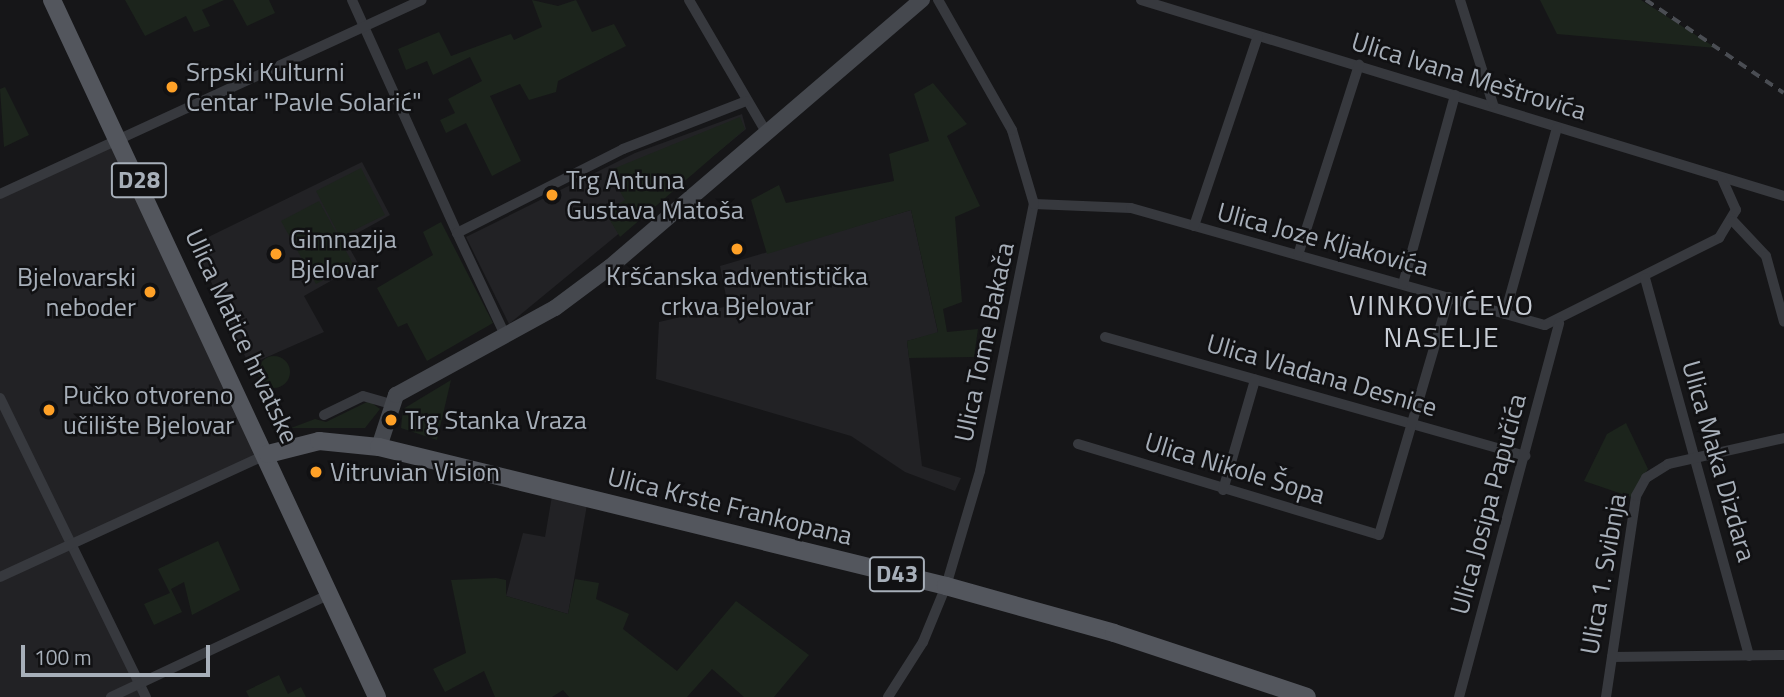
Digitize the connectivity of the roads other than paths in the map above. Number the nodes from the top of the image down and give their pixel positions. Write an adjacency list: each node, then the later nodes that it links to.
1 (52, 0): 17 (main road, Ulica Matice hrvatske / D28)
2 (352, 0): 9 (street)
3 (422, 0): 9 (street)
4 (689, 0): 13 (street)
5 (922, 0): 16 (street)
6 (938, 0): 21 (street, Ulica Tome Bakača)
7 (1141, 0): 10 (street, Ulica Ivana Meštrovića)
8 (1460, 0): 14 (street)
9 (364, 28): 17 (street); 24 (street)
10 (1258, 36): 11 (street, Ulica Ivana Meštrovića); 23 (street)
11 (1359, 65): 12 (street, Ulica Ivana Meštrovića); 25 (street)
12 (1454, 95): 14 (street, Ulica Ivana Meštrovića); 27 (street)
13 (746, 101): 16 (street); 24 (street)
14 (1493, 104): 15 (street, Ulica Ivana Meštrovića)
15 (1557, 128): 18 (street, Ulica Ivana Meštrovića); 29 (street)
16 (765, 130): 32 (street)
17 (120, 139): 19 (street); 42 (main road, Ulica Matice hrvatske / D28)
18 (1722, 179): 20 (street, Ulica Ivana Meštrovića); 22 (street)
19 (0, 194)
20 (1784, 196)
21 (1034, 204): 23 (street, Ulica Joze Kljakovića); 48 (street, Ulica Tome Bakača)
22 (1733, 221): 26 (street); 30 (street)
23 (1194, 226): 25 (street, Ulica Joze Kljakovića)
24 (457, 233): 32 (street)
25 (1298, 256): 27 (street, Ulica Joze Kljakovića)
26 (1645, 278): 31 (street); 44 (street, Ulica Maka Dizdara)
27 (1403, 284): 28 (street, Ulica Joze Kljakovića)
28 (1449, 297): 29 (street, Ulica Joze Kljakovića); 38 (street)
29 (1505, 314): 31 (street, Ulica Joze Kljakovića)
30 (1784, 321)
31 (1559, 323): 43 (street, Ulica Josipa Papučića)
32 (506, 337): 36 (street)
33 (1105, 337): 34 (street, Ulica Vladana Desnice)
34 (1255, 380): 38 (street, Ulica Vladana Desnice); 45 (street)
35 (0, 398): 46 (street)
36 (391, 404): 37 (street); 41 (street)
37 (324, 415)
38 (1412, 424): 43 (street, Ulica Vladana Desnice); 45 (street, Ulica Nikole Šopa)
39 (1784, 438): 44 (street, Ulica 1. Svibnja)
40 (1078, 444): 45 (street, Ulica Nikole Šopa)
41 (379, 447): 42 (main road, D43); 48 (main road, Ulica Krste Frankopana / D43)
42 (268, 453): 46 (street); 49 (main road, Ulica Matice hrvatske)
43 (1526, 456): 60 (street, Ulica Josipa Papučića)
44 (1694, 458): 51 (street, Ulica Maka Dizdara); 52 (street, Ulica 1. Svibnja)
45 (1223, 490)
46 (71, 542): 47 (street); 53 (street)
47 (0, 577)
48 (946, 586): 54 (main road, Ulica Krste Frankopana / D43); 58 (street, Ulica Tome Bakača)
49 (330, 594): 53 (street); 57 (main road, Ulica Matice hrvatske)
50 (1784, 655): 51 (street)
51 (1749, 656): 52 (street)
52 (1612, 657): 61 (street, Ulica 1. Svibnja)
53 (139, 684): 55 (street); 56 (street)
54 (1286, 694): 59 (main road, Ulica Krste Frankopana / D43)
55 (111, 697)
56 (146, 697)
57 (377, 697)
58 (888, 697)
59 (1307, 697)
60 (1459, 697)
61 (1606, 697)

